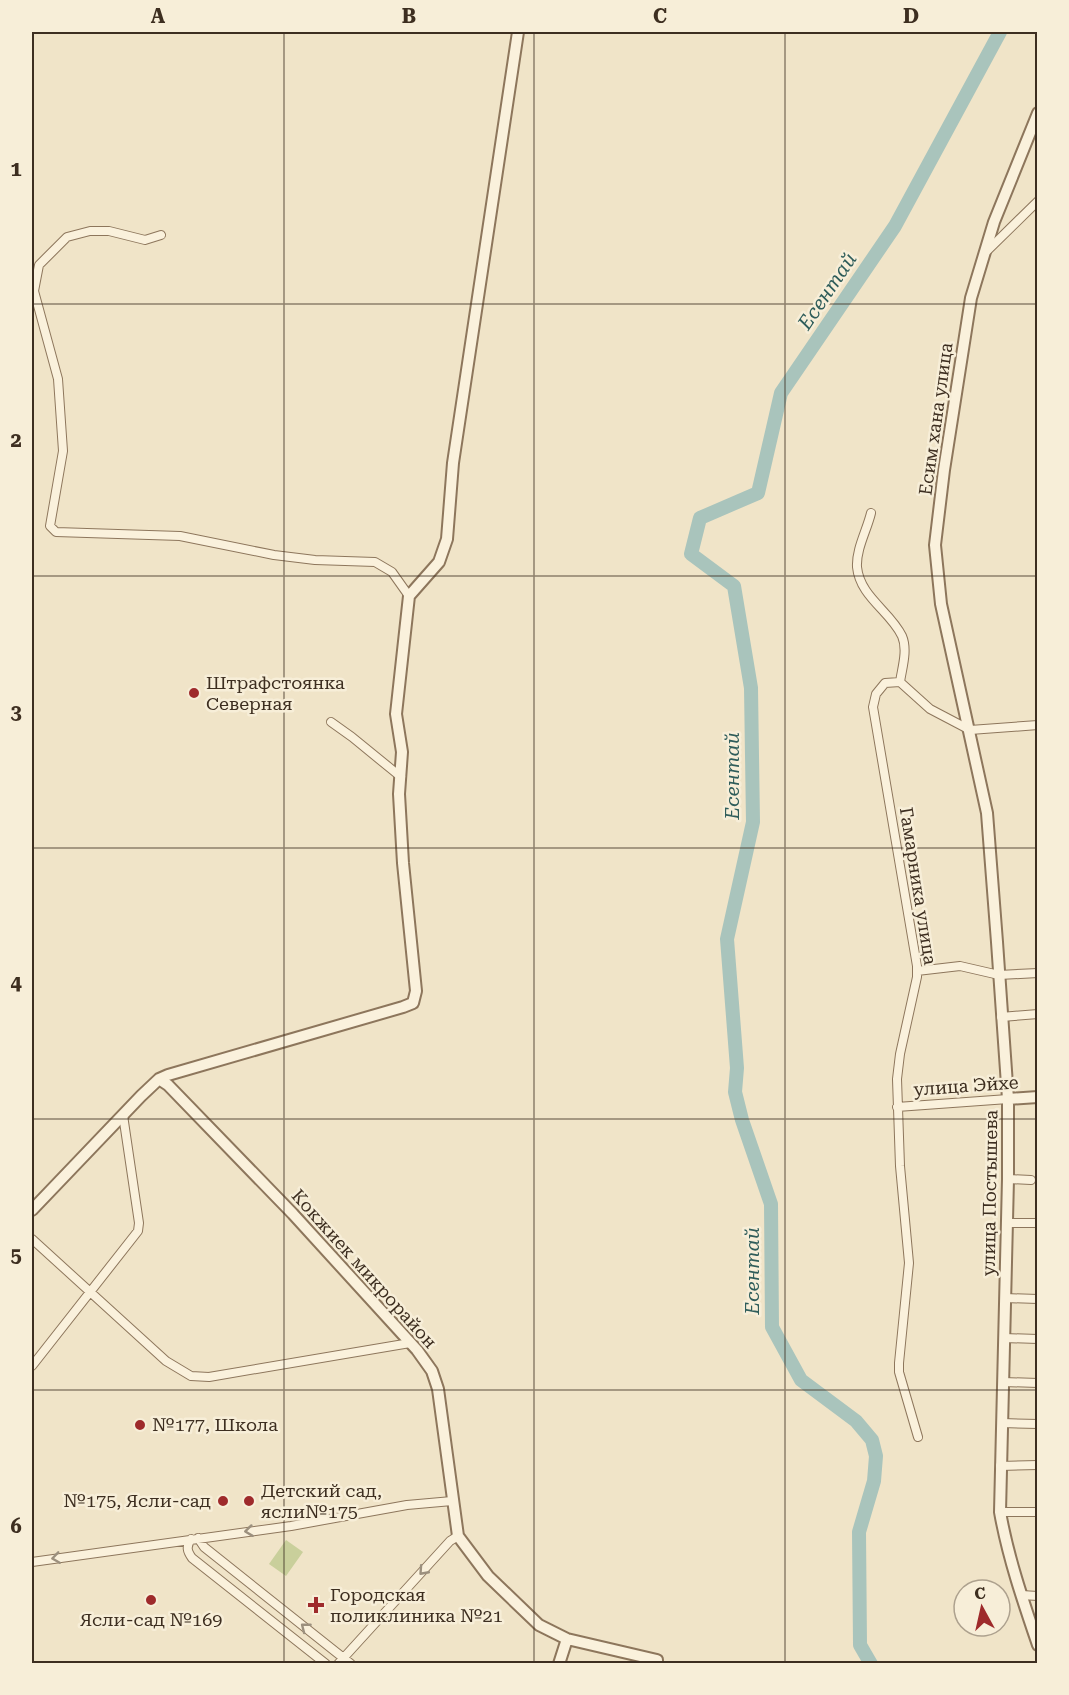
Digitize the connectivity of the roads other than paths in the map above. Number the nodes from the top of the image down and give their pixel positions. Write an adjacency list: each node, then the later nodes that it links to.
1 (519, 32): 7 (street)
2 (1038, 112): 5 (street, Есим хана улица)
3 (1038, 201): 5 (street)
4 (161, 235): 7 (street)
5 (984, 255): 11 (street, Есим хана улица)
6 (871, 513): 8 (street)
7 (409, 596): 12 (street)
8 (900, 682): 11 (street); 13 (street, Гамарника улица)
9 (331, 722): 12 (street)
10 (1038, 725): 11 (street)
11 (971, 735): 15 (street, улица Постышева)
12 (401, 777): 18 (street)
13 (917, 971): 15 (street); 21 (street, Гамарника улица)
14 (1038, 973): 15 (street)
15 (999, 975): 17 (street, улица Постышева)
16 (1038, 1014): 17 (street)
17 (1001, 1017): 20 (street, улица Постышева)
18 (159, 1079): 22 (street); 34 (street, Кокжиек микрорайон)
19 (1038, 1097): 20 (street, улица Эйхе)
20 (1008, 1099): 21 (street, улица Эйхе); 23 (street, улица Постышева)
21 (897, 1107): 40 (street, Гамарника улица)
22 (123, 1115): 25 (street); 29 (street)
23 (1008, 1179): 24 (street); 26 (street, улица Постышева)
24 (1031, 1180)
25 (32, 1210)
26 (1007, 1223): 27 (street); 30 (street, улица Постышева)
27 (1038, 1223)
28 (32, 1239): 29 (street)
29 (91, 1293): 34 (street); 35 (street)
30 (1005, 1298): 31 (street); 32 (street, улица Постышева)
31 (1038, 1299)
32 (1004, 1338): 33 (street); 36 (street, улица Постышева)
33 (1038, 1339)
34 (410, 1343): 43 (street, Кокжиек микрорайон)
35 (32, 1366)
36 (1003, 1382): 37 (street); 38 (street, улица Постышева)
37 (1038, 1383)
38 (1002, 1423): 39 (street); 42 (street, улица Постышева)
39 (1038, 1424)
40 (918, 1437)
41 (1038, 1465): 42 (street)
42 (1000, 1466): 44 (street, улица Постышева)
43 (452, 1501): 46 (street, Кокжиек микрорайон); 47 (street, one-way to 47)
44 (1000, 1512): 45 (street); 49 (street, улица Постышева)
45 (1038, 1512)
46 (458, 1536): 51 (street, Кокжиек микрорайон); 53 (street, one-way to 53)
47 (194, 1538): 48 (street, one-way to 48); 53 (street, one-way to 47); 55 (street)
48 (32, 1562)
49 (1021, 1595): 50 (street); 52 (street, улица Постышева)
50 (1038, 1596)
51 (567, 1639): 54 (street, Кокжиек микрорайон); 57 (street)
52 (1038, 1645)
53 (340, 1660): 56 (street)
54 (657, 1662)
55 (326, 1664)
56 (351, 1664)
57 (560, 1664)

